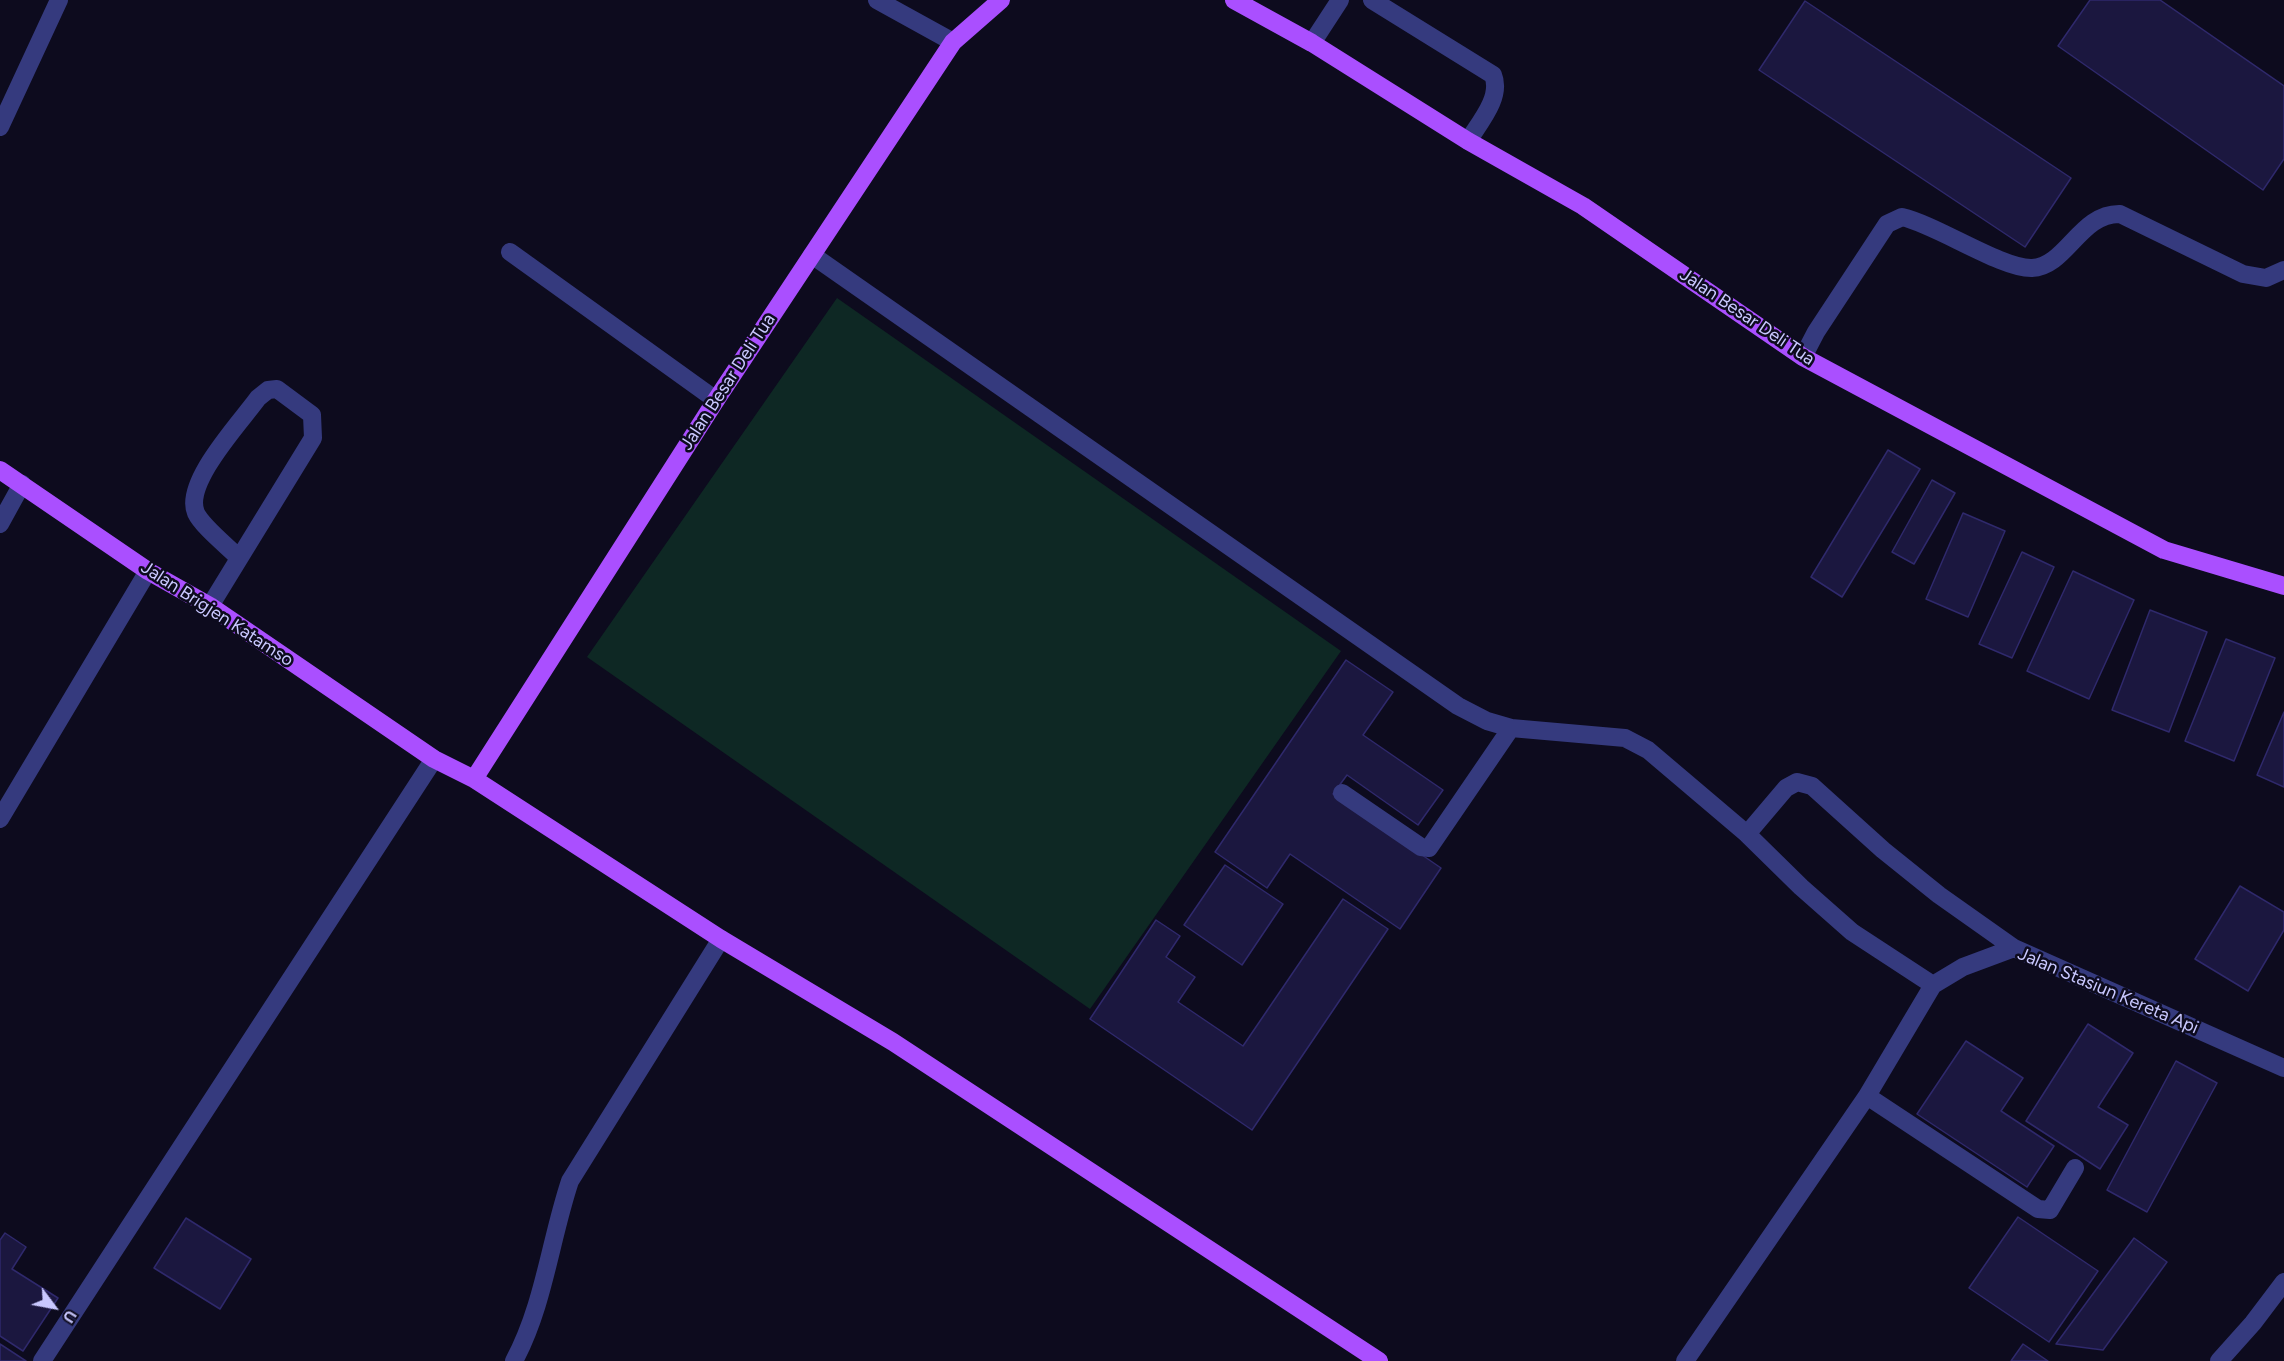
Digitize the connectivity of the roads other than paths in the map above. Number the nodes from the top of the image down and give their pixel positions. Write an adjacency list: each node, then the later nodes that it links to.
1 (59, 0): 9 (street)
2 (877, 0): 7 (street)
3 (1001, 0): 7 (main road, Jalan Besar Deli Tua)
4 (1234, 0): 8 (main road, Jalan Besar Deli Tua)
5 (1340, 0): 8 (street)
6 (1372, 0): 10 (street)
7 (953, 42): 12 (main road, Jalan Besar Deli Tua)
8 (1312, 43): 10 (main road, Jalan Besar Deli Tua)
9 (0, 127)
10 (1468, 141): 14 (main road, Jalan Besar Deli Tua)
11 (510, 252): 15 (street)
12 (812, 255): 15 (main road, Jalan Besar Deli Tua); 23 (street)
13 (2284, 270): 14 (street)
14 (1803, 357): 21 (main road, Jalan Besar Deli Tua)
15 (716, 400): 25 (main road, Jalan Besar Deli Tua)
16 (0, 470): 17 (main road, Jalan Brigjen Katamso)
17 (22, 484): 18 (street); 20 (main road, Jalan Brigjen Katamso)
18 (0, 524)
19 (238, 556): 19 (street); 22 (street)
20 (148, 571): 22 (main road, Jalan Brigjen Katamso); 27 (street)
21 (2284, 586)
22 (210, 606): 24 (main road, Jalan Brigjen Katamso)
23 (1511, 728): 26 (street); 28 (street)
24 (434, 759): 25 (main road, Jalan Brigjen Katamso); 36 (street)
25 (474, 779): 29 (main road, Jalan Brigjen Katamso)
26 (1342, 793)
27 (0, 819)
28 (1747, 834): 30 (street); 31 (street)
29 (722, 939): 37 (street); 38 (main road, Jalan Brigjen Katamso)
30 (2014, 948): 31 (street, Jalan Stasiun Kereta Api); 32 (street, Jalan Stasiun Kereta Api)
31 (1933, 985): 33 (street)
32 (2284, 1068)
33 (1867, 1096): 34 (street); 39 (street)
34 (2075, 1168)
35 (2284, 1282): 40 (street)
36 (42, 1361)
37 (514, 1361)
38 (1379, 1361)
39 (1685, 1361)
40 (2219, 1361)

